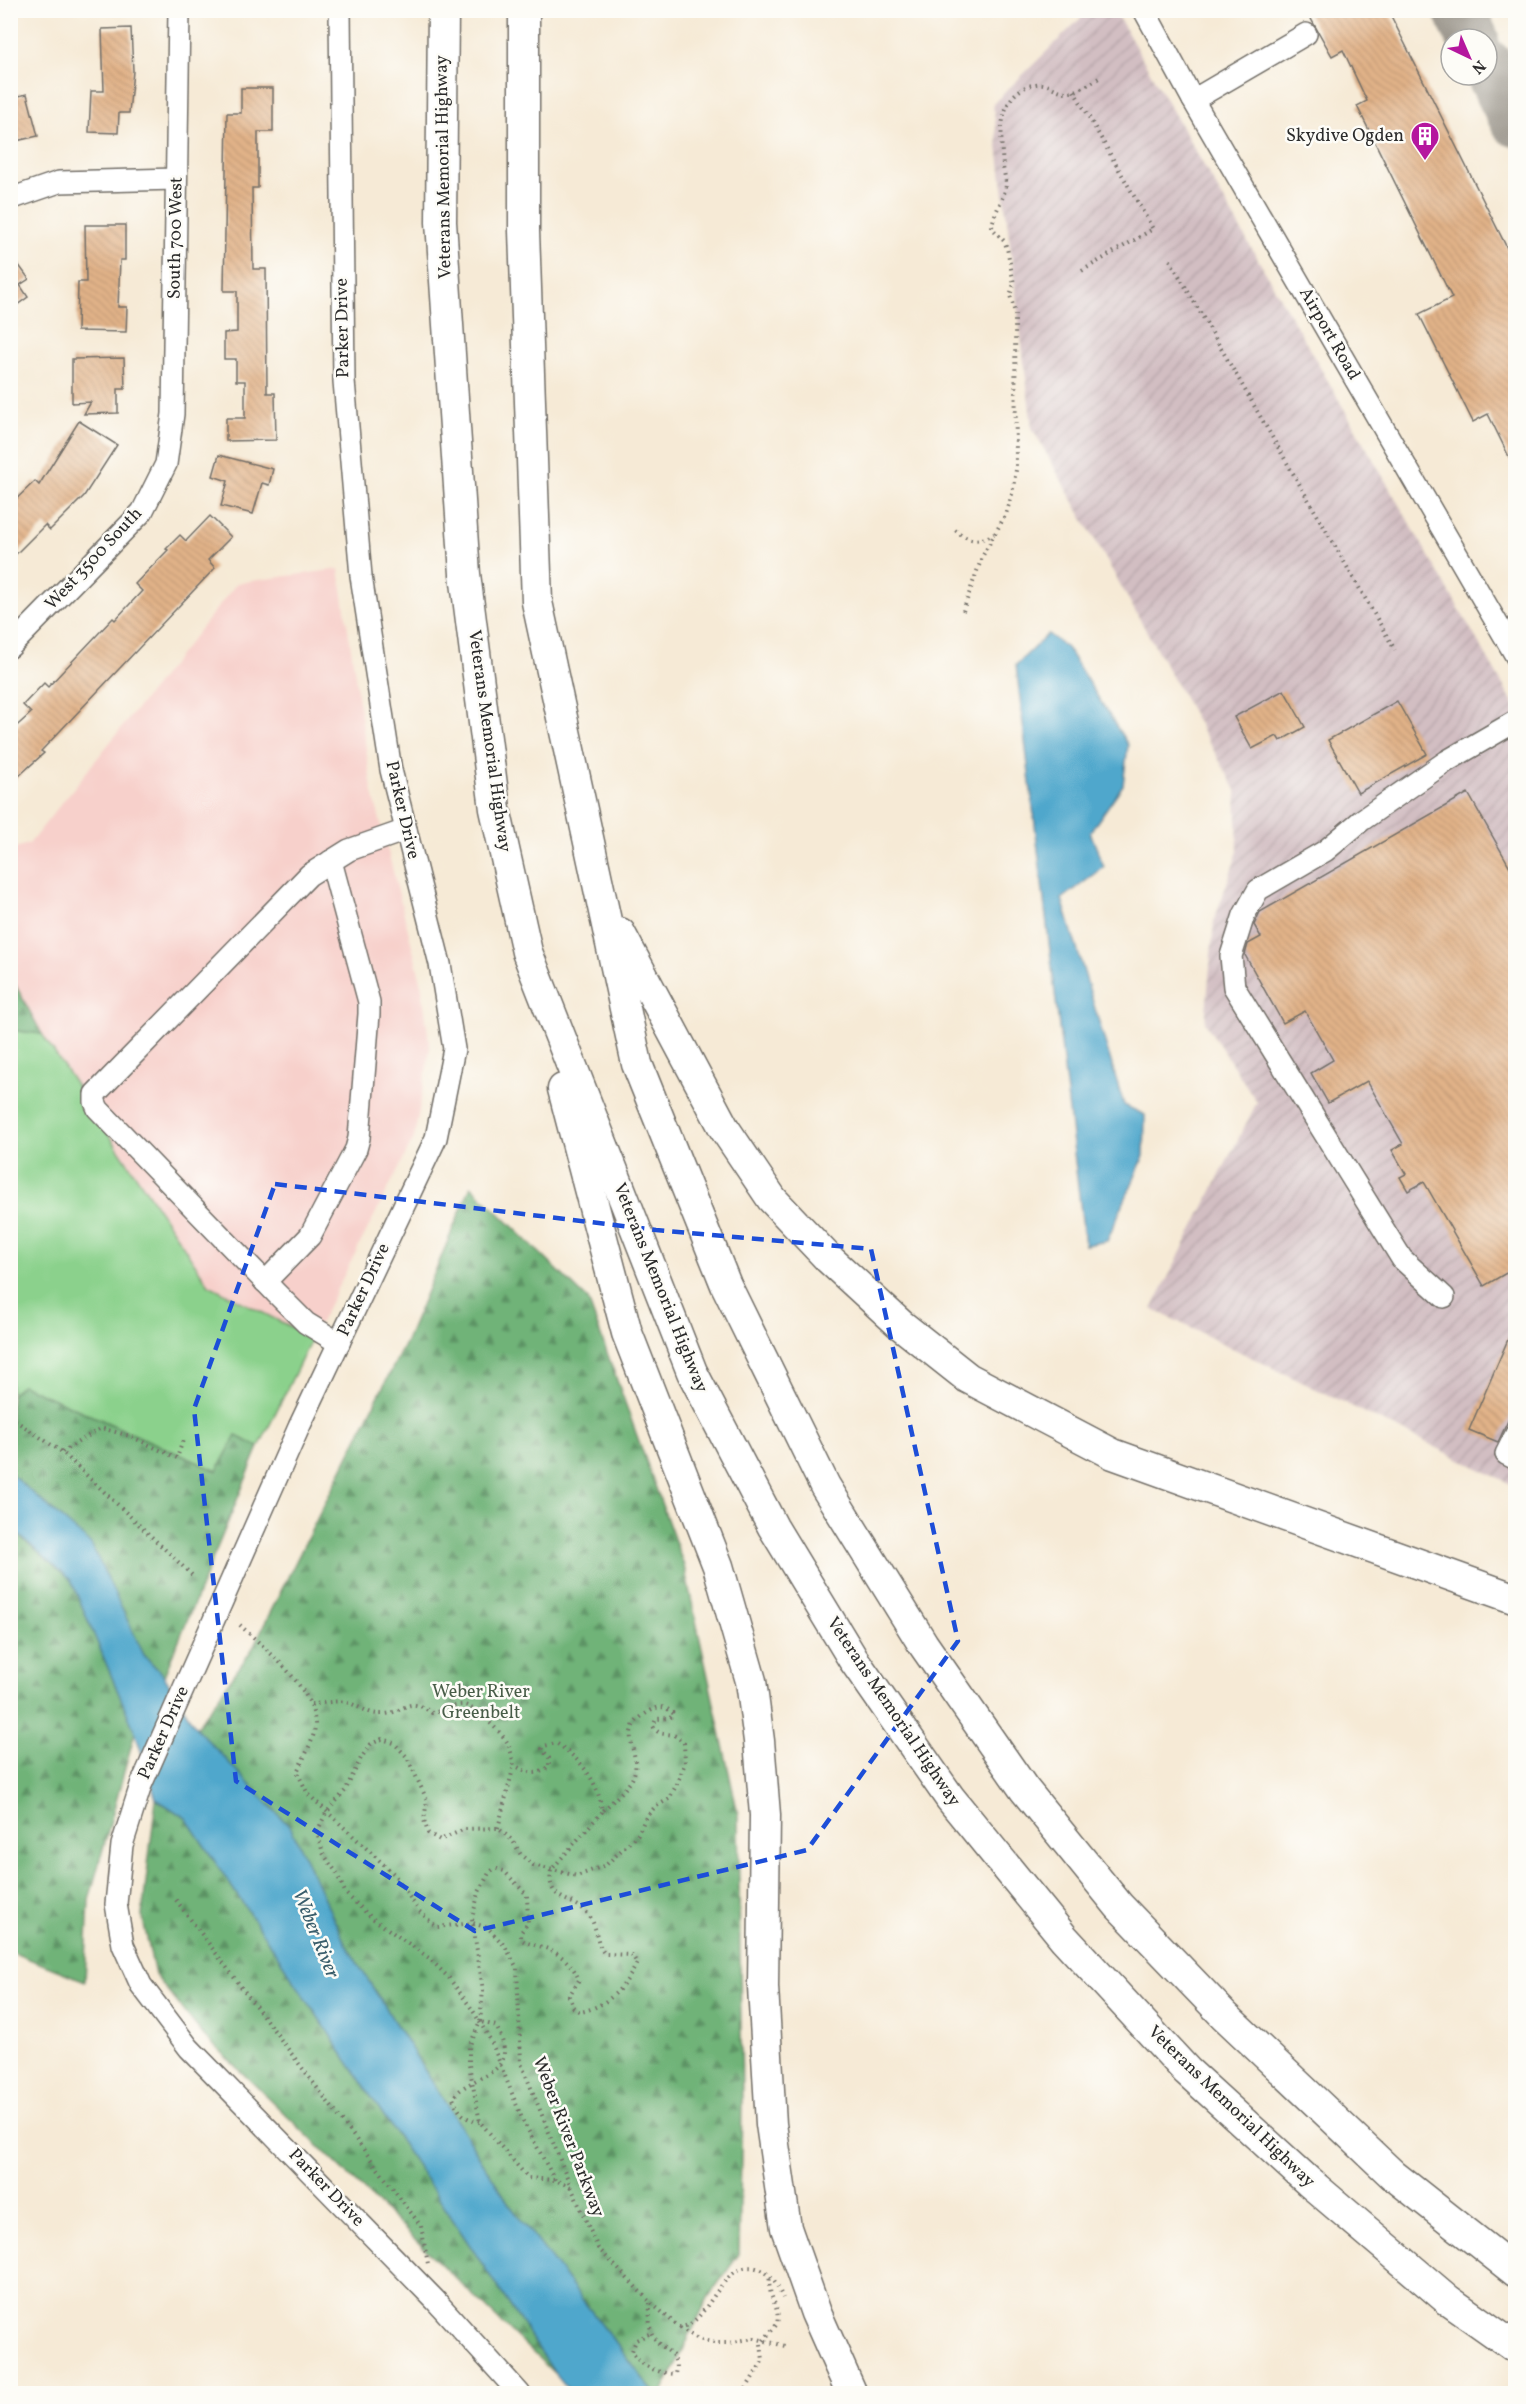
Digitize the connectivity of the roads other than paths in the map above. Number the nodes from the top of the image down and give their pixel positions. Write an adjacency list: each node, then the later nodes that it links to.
1 (178, 10): 8 (street, South 700 West)
2 (340, 10): 14 (street, Parker Drive)
3 (443, 10): 17 (highway, Veterans Memorial Highway)
4 (524, 10): 16 (highway)
5 (1144, 10): 7 (street, Airport Road)
6 (1306, 34): 7 (street)
7 (1193, 100): 12 (street, Airport Road)
8 (176, 179): 9 (street); 10 (street, South 700 West)
9 (10, 199)
10 (166, 464): 11 (street, West 3500 South)
11 (10, 647)
12 (1515, 656)
13 (1515, 721): 19 (street)
14 (406, 831): 15 (street); 20 (street, Parker Drive)
15 (331, 861): 18 (street); 18 (street)
16 (603, 900): 23 (highway); 24 (highway)
17 (527, 952): 25 (highway, Veterans Memorial Highway); 27 (highway)
18 (265, 1282): 20 (street)
19 (1444, 1297)
20 (339, 1342): 26 (street, Parker Drive)
21 (1515, 1434): 22 (street)
22 (1515, 1459)
23 (1515, 1599)
24 (1515, 2272)
25 (1515, 2348)
26 (520, 2394)
27 (852, 2394)

